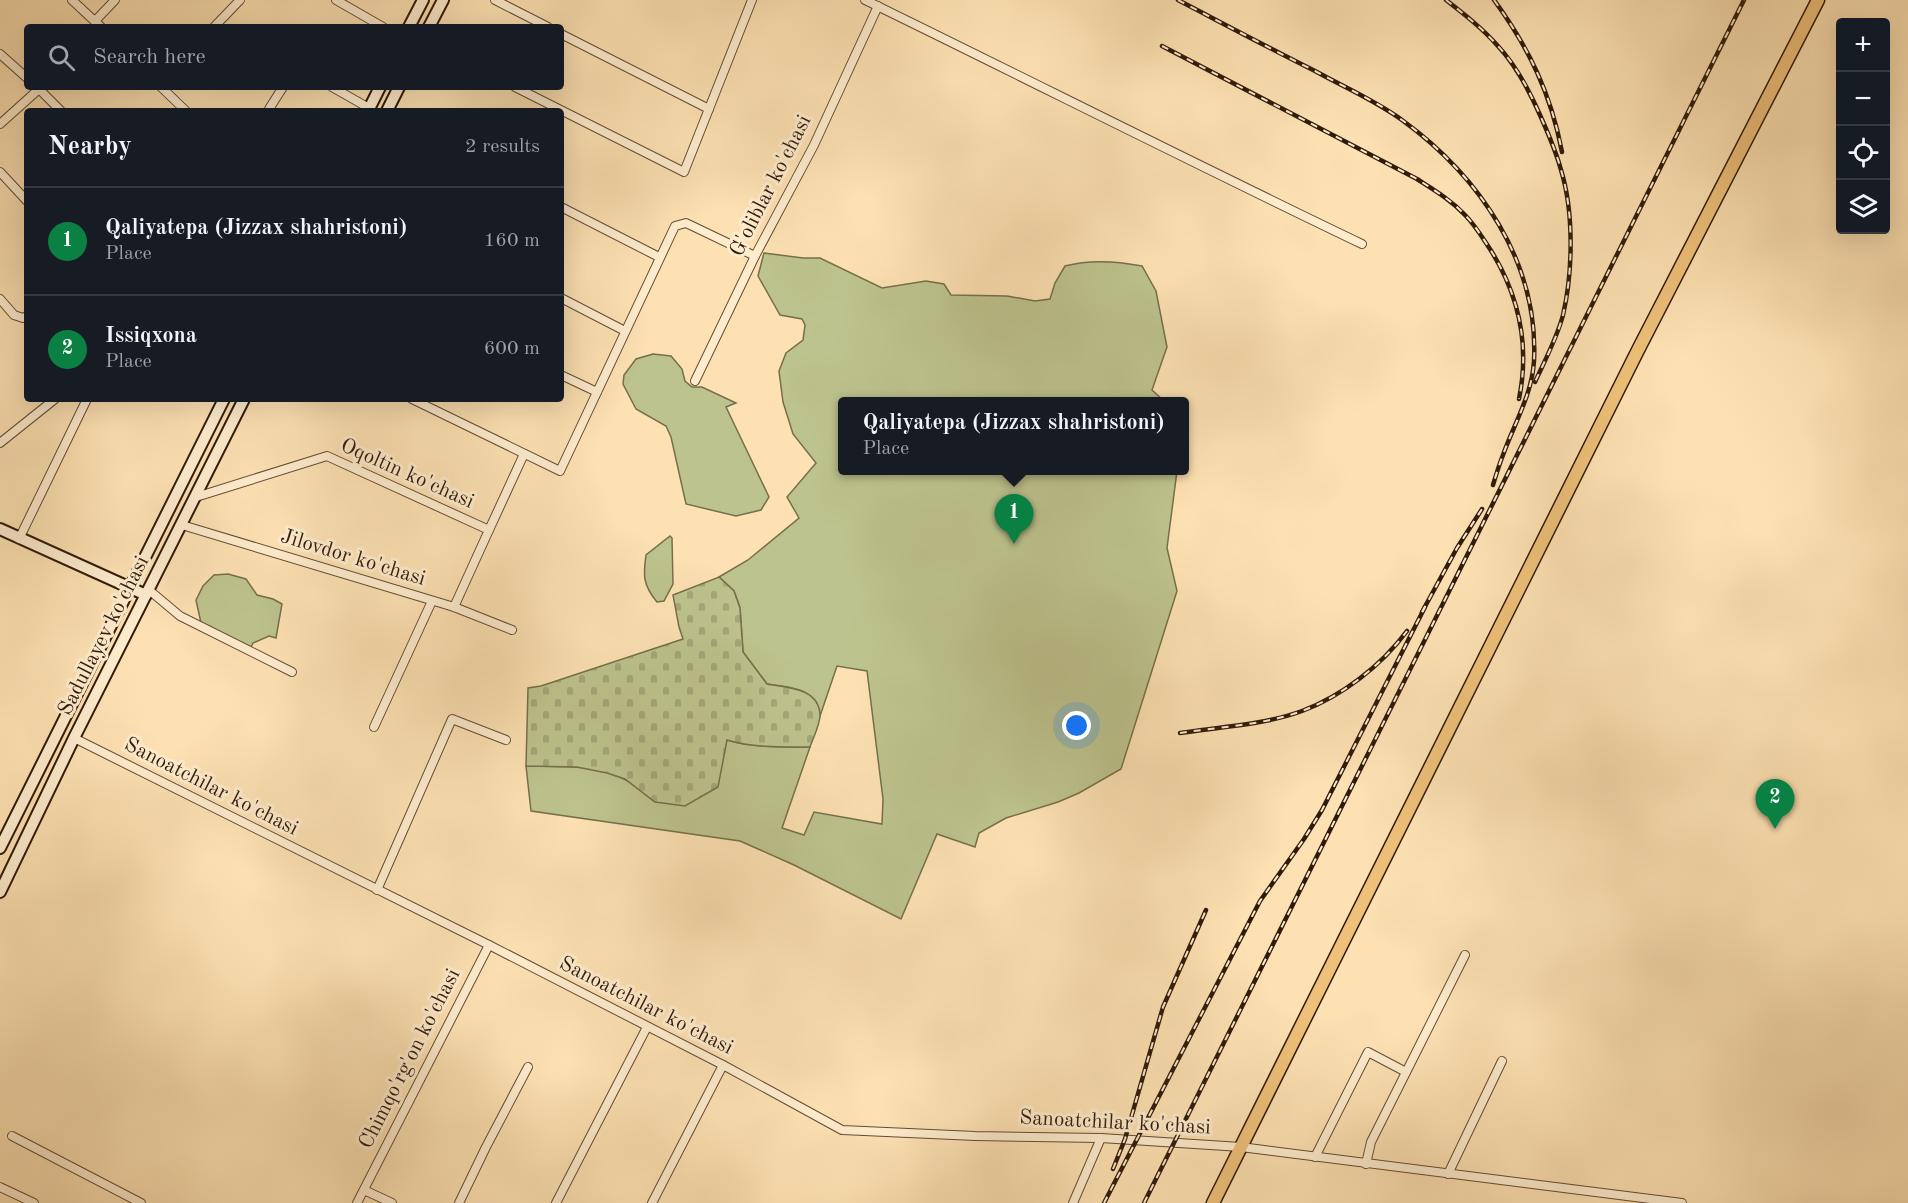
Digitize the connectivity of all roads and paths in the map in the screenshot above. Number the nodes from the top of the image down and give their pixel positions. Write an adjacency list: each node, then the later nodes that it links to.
1 (72, 0): 12 (street)
2 (114, 0): 12 (street)
3 (240, 0): 13 (street)
4 (336, 0): 14 (street)
5 (423, 0): 15 (main road)
6 (443, 0): 16 (main road)
7 (495, 0): 17 (street)
8 (752, 0): 36 (street)
9 (865, 0): 11 (street)
10 (1818, 0): 85 (main road)
11 (878, 6): 42 (street); 43 (street, G'oliblar ko'chasi)
12 (98, 24)
13 (217, 24)
14 (378, 24)
15 (411, 24)
16 (431, 24)
17 (542, 24)
18 (564, 36): 36 (street)
19 (0, 54): 20 (street)
20 (24, 75)
21 (36, 90): 38 (street)
22 (40, 90): 29 (street)
23 (164, 90): 30 (street)
24 (282, 90): 31 (street)
25 (337, 90): 32 (street)
26 (378, 90): 33 (main road)
27 (398, 90): 34 (main road)
28 (520, 90): 35 (street)
29 (58, 108)
30 (183, 108)
31 (270, 108)
32 (365, 108)
33 (369, 108)
34 (388, 108)
35 (556, 108)
36 (709, 109): 37 (street)
37 (564, 112)
38 (0, 124)
39 (0, 172): 40 (street)
40 (24, 198)
41 (564, 209): 44 (street)
42 (1362, 244)
43 (755, 256): 44 (street); 50 (street, G'oliblar ko'chasi)
44 (659, 257): 48 (street)
45 (0, 299): 47 (street)
46 (564, 300): 48 (street)
47 (24, 318)
48 (625, 331): 51 (street)
49 (564, 376): 51 (street)
50 (695, 381)
51 (597, 392): 58 (street)
52 (50, 402): 57 (street)
53 (86, 402): 63 (street)
54 (222, 402): 64 (main road, Sadullayev ko'chasi)
55 (243, 402): 59 (main road, Sadullayev ko'chasi)
56 (418, 402): 58 (street)
57 (0, 442)
58 (524, 454): 62 (street)
59 (196, 496): 60 (main road, Sadullayev ko'chasi); 62 (street, Oqoltin ko'chasi)
60 (182, 525): 65 (main road, Sadullayev ko'chasi); 66 (street, Jilovdor ko'chasi)
61 (0, 529): 63 (main road)
62 (489, 530): 67 (street, Oqoltin ko'chasi)
63 (19, 539): 64 (main road)
64 (129, 588): 65 (main road); 73 (main road, Sadullayev ko'chasi)
65 (147, 592): 69 (street); 71 (main road, Sadullayev ko'chasi)
66 (432, 601): 67 (street, Jilovdor ko'chasi); 70 (street)
67 (454, 608): 68 (street, Jilovdor ko'chasi)
68 (512, 630)
69 (292, 672)
70 (374, 727)
71 (74, 738): 74 (street, Sanoatchilar ko'chasi); 75 (main road, Sadullayev ko'chasi)
72 (506, 740): 74 (street)
73 (0, 848)
74 (377, 890): 76 (street, Sanoatchilar ko'chasi)
75 (0, 892)
76 (489, 945): 78 (street, Sanoatchilar ko'chasi); 90 (street, Chimqo'rg'on ko'chasi)
77 (1465, 955): 82 (street)
78 (647, 1027): 80 (street, Sanoatchilar ko'chasi); 96 (street)
79 (1502, 1061): 88 (street)
80 (723, 1065): 84 (street, Sanoatchilar ko'chasi); 97 (street)
81 (528, 1067): 95 (street)
82 (1406, 1072): 86 (street); 87 (street)
83 (12, 1136): 92 (street)
84 (1101, 1137): 85 (street, Sanoatchilar ko'chasi); 98 (street)
85 (1241, 1147): 86 (street, Sanoatchilar ko'chasi); 99 (main road)
86 (1315, 1157): 87 (street, Sanoatchilar ko'chasi)
87 (1366, 1164): 88 (street, Sanoatchilar ko'chasi)
88 (1448, 1174): 100 (street, Sanoatchilar ko'chasi)
89 (0, 1187): 91 (street)
90 (364, 1190): 93 (street, Chimqo'rg'on ko'chasi); 94 (street)
91 (34, 1203)
92 (141, 1203)
93 (357, 1203)
94 (392, 1203)
95 (459, 1203)
96 (556, 1203)
97 (652, 1203)
98 (1073, 1203)
99 (1213, 1203)
100 (1682, 1203)

